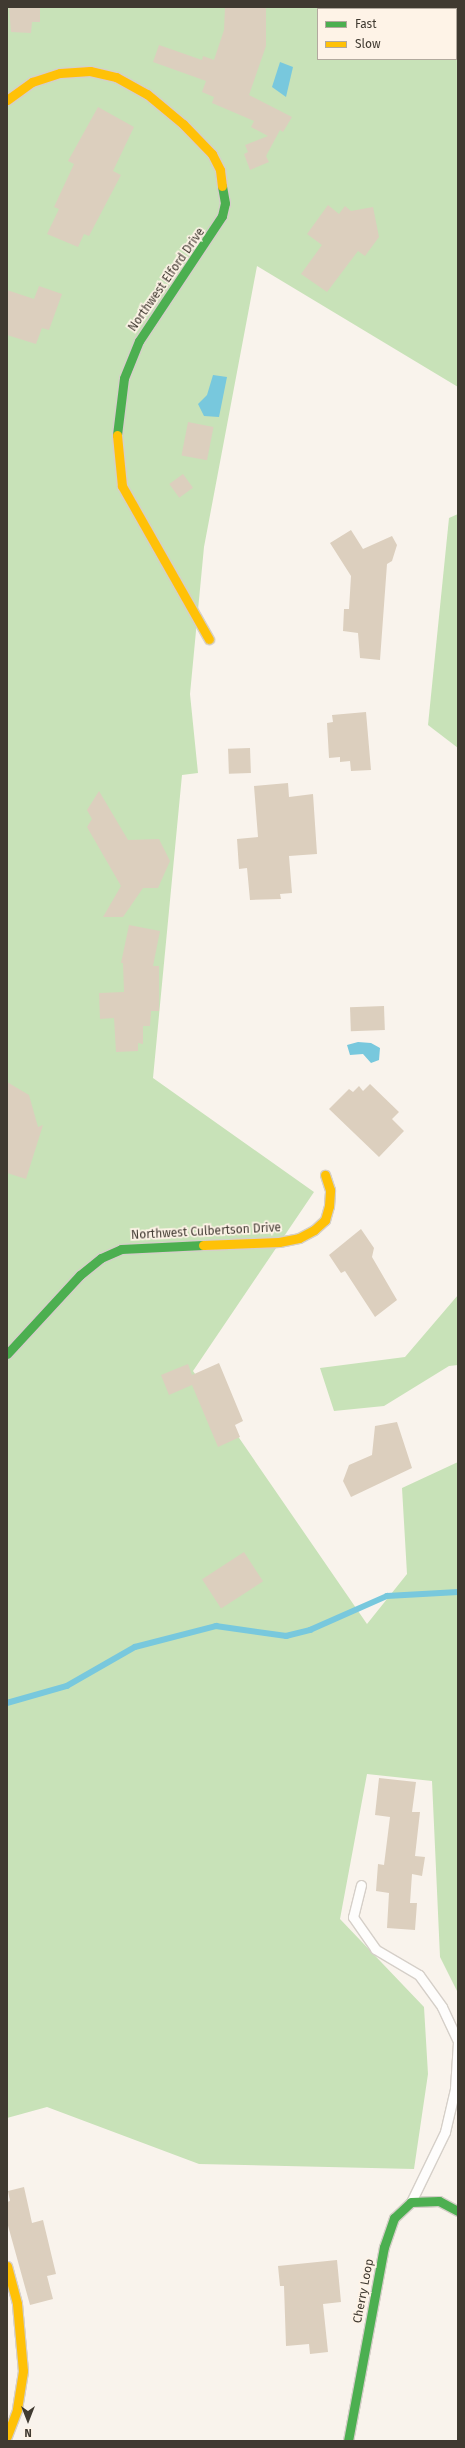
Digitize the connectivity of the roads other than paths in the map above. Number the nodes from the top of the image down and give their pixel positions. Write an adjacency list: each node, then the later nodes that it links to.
1 (7, 100): 2 (street, Northwest Elford Drive)
2 (209, 639)
3 (325, 1175): 4 (street, Northwest Culbertson Drive)
4 (7, 1354)
5 (360, 1884): 6 (lane)
6 (411, 2202): 7 (street); 10 (street, Cherry Loop)
7 (458, 2211)
8 (7, 2266): 9 (street)
9 (7, 2436)
10 (348, 2441)

